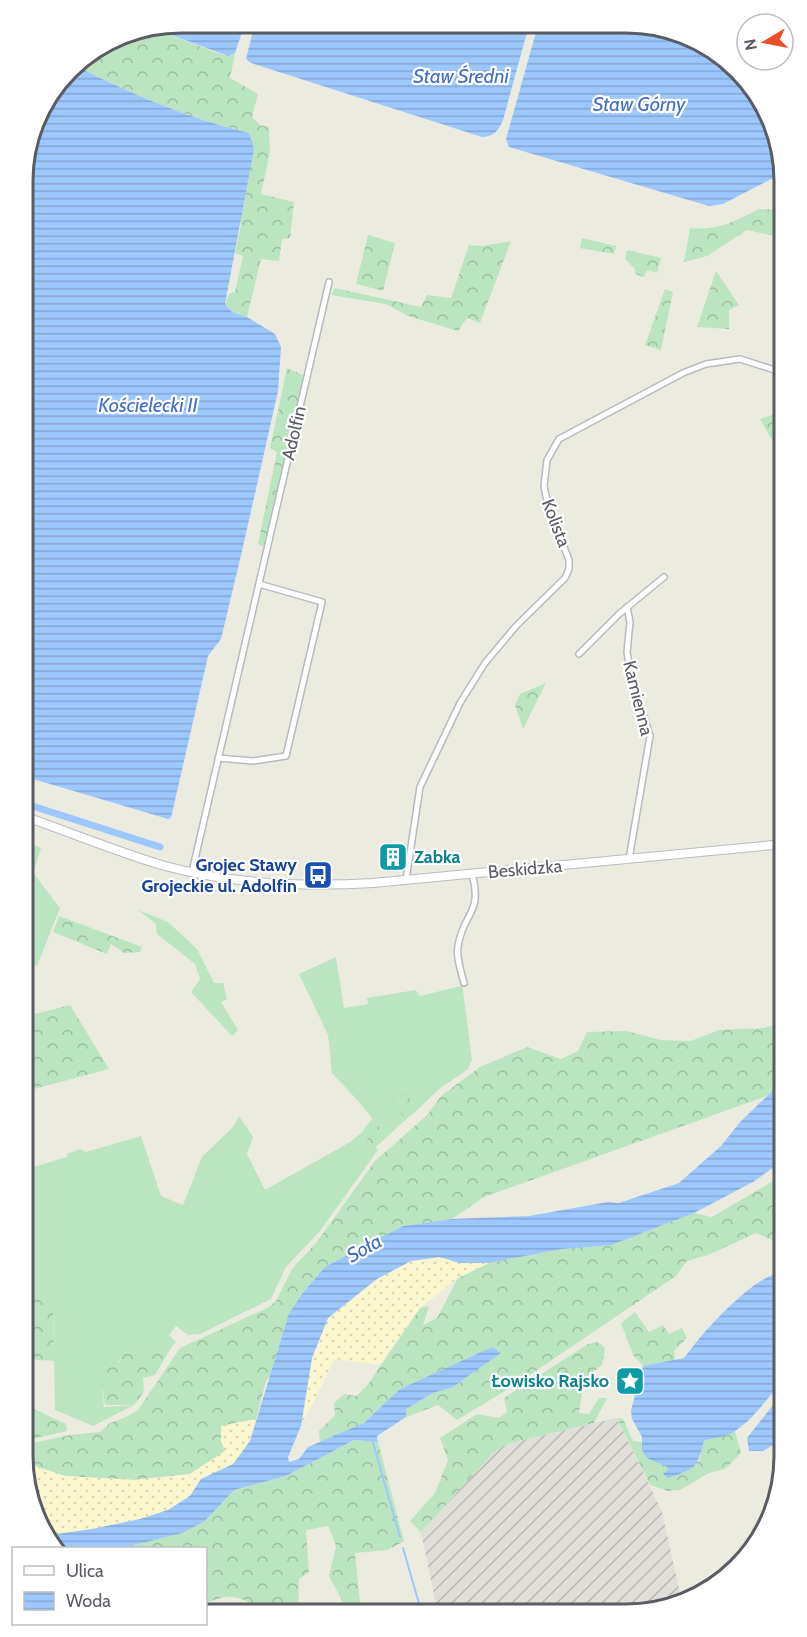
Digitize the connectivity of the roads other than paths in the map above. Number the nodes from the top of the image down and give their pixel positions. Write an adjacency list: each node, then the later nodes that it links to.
1 (329, 282): 4 (street, Adolfin)
2 (774, 370): 13 (street, Kolista)
3 (664, 577): 5 (street)
4 (259, 585): 7 (street, Adolfin); 7 (street)
5 (627, 607): 6 (street); 10 (street, Kamienna)
6 (579, 654)
7 (218, 758): 11 (street, Adolfin)
8 (33, 820): 11 (main road, Beskidzka)
9 (774, 845): 10 (main road, Beskidzka)
10 (629, 859): 12 (main road, Beskidzka)
11 (192, 872): 13 (main road, Beskidzka)
12 (472, 874): 13 (main road, Beskidzka); 14 (street)
13 (406, 880)
14 (464, 983)

